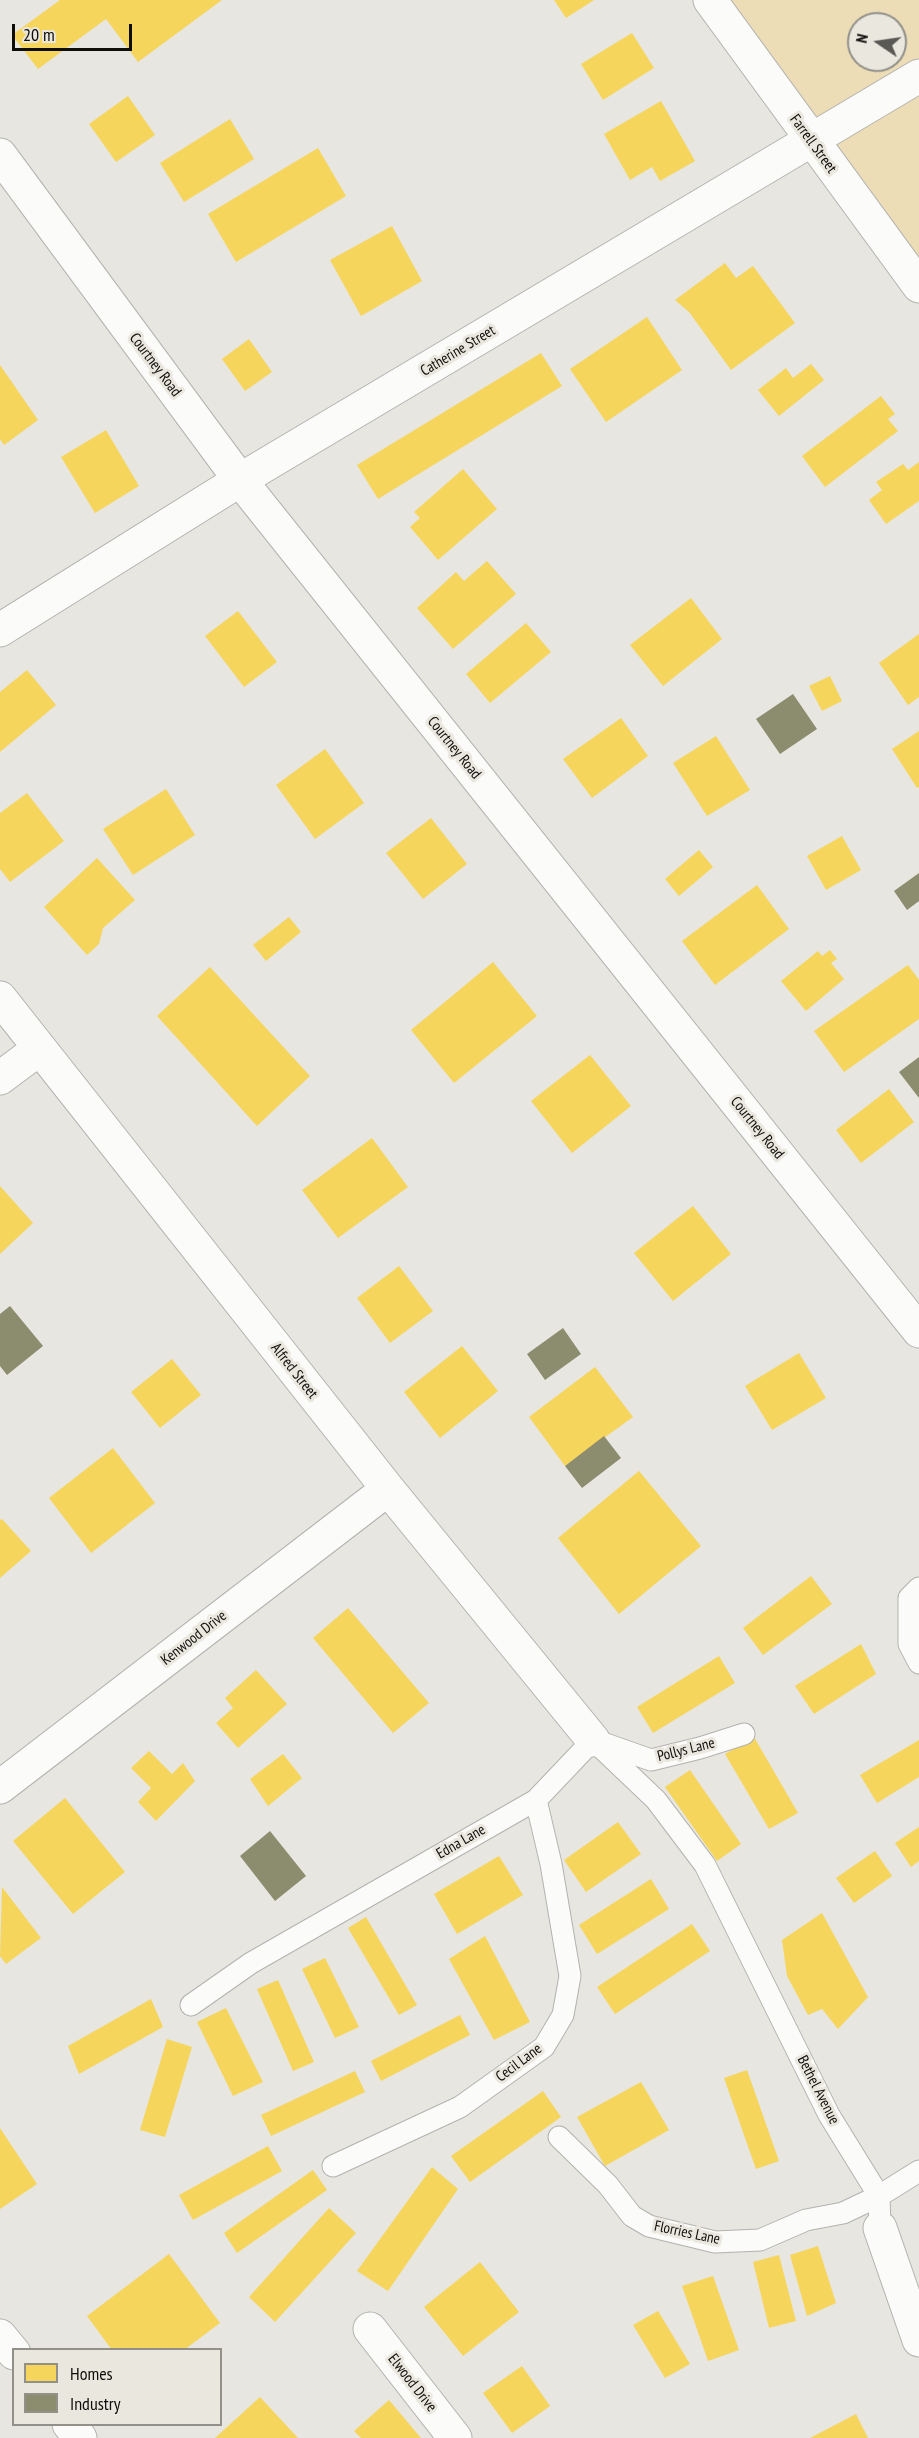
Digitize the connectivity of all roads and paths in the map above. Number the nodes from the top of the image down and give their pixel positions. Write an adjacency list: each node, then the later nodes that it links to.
1 (710, 0): 3 (street, Farrell Street)
2 (919, 76): 3 (street, Catherine Street)
3 (811, 141): 5 (street, Farrell Street); 6 (street, Catherine Street)
4 (0, 155): 6 (street, Courtney Road)
5 (919, 286)
6 (240, 480): 7 (street, Catherine Street); 11 (street, Courtney Road)
7 (0, 630)
8 (0, 998): 9 (street, Alfred Street)
9 (39, 1049): 10 (street); 12 (street, Alfred Street)
10 (0, 1078)
11 (919, 1331)
12 (388, 1489): 16 (street, Alfred Street); 17 (street, Kenwood Drive)
13 (919, 1588): 14 (lane)
14 (919, 1663)
15 (744, 1734): 16 (lane, Pollys Lane)
16 (593, 1740): 18 (lane, Edna Lane); 23 (lane, Bethel Avenue)
17 (0, 1787)
18 (536, 1800): 19 (lane, Edna Lane); 21 (lane, Cecil Lane)
19 (191, 2005)
20 (559, 2137): 23 (lane, Florries Lane)
21 (333, 2166)
22 (919, 2171): 23 (lane, Florries Lane)
23 (879, 2196): 24 (lane, Bethel Avenue)
24 (880, 2228): 27 (street, Bethel Avenue)
25 (370, 2329): 31 (street, Elwood Drive)
26 (0, 2336): 28 (street)
27 (919, 2340)
28 (12, 2351)
29 (71, 2426): 30 (street)
30 (80, 2438)
31 (455, 2438)

